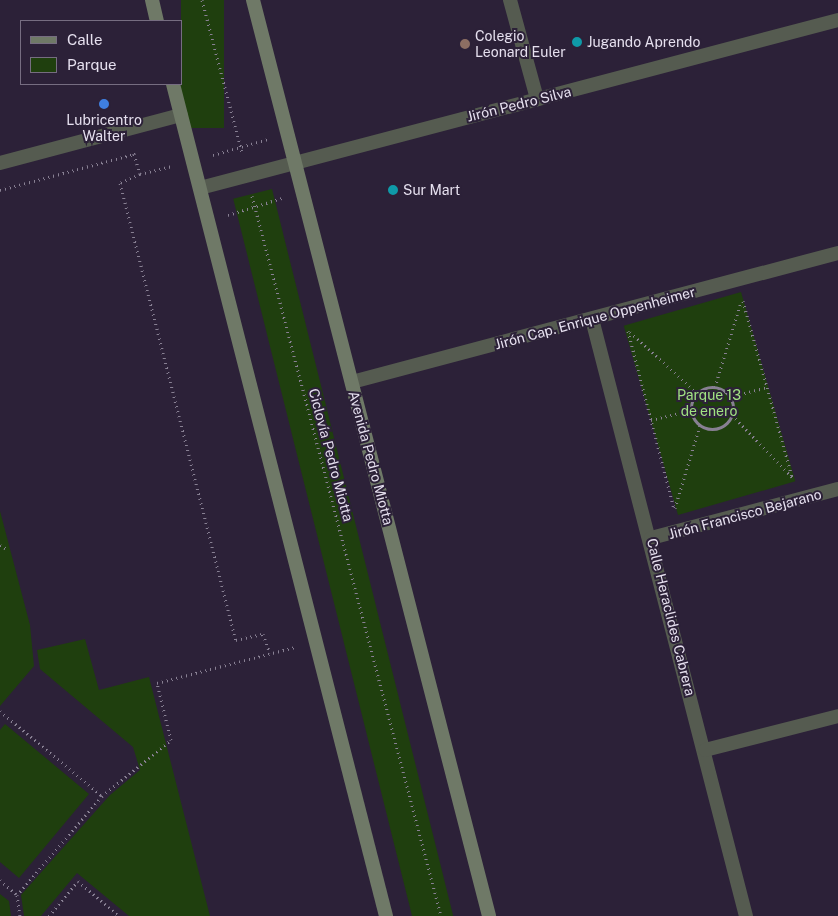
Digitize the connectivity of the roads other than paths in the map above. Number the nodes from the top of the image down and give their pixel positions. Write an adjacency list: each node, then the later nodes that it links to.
1 (152, 0): 4 (main road)
2 (253, 0): 9 (main road, Avenida Pedro Miotta)
3 (510, 0): 7 (street)
4 (157, 20)
5 (838, 20): 7 (street, Jirón Pedro Silva)
6 (174, 85): 8 (main road)
7 (537, 100): 9 (street, Jirón Pedro Silva)
8 (182, 115): 10 (street); 11 (main road)
9 (294, 160): 11 (street, Jirón Pedro Silva); 14 (main road, Avenida Pedro Miotta)
10 (0, 163)
11 (200, 188): 19 (main road)
12 (838, 253): 13 (street, Jirón Cap. Enrique Oppenheimer)
13 (592, 319): 14 (street, Jirón Cap. Enrique Oppenheimer); 16 (street, Calle Heraclides Cabrera)
14 (352, 382): 20 (main road, Avenida Pedro Miotta)
15 (838, 489): 16 (street, Jirón Francisco Bejarano)
16 (651, 538): 18 (street, Calle Heraclides Cabrera)
17 (838, 716): 18 (street)
18 (705, 750): 21 (street, Calle Heraclides Cabrera)
19 (386, 916)
20 (489, 916)
21 (746, 916)

